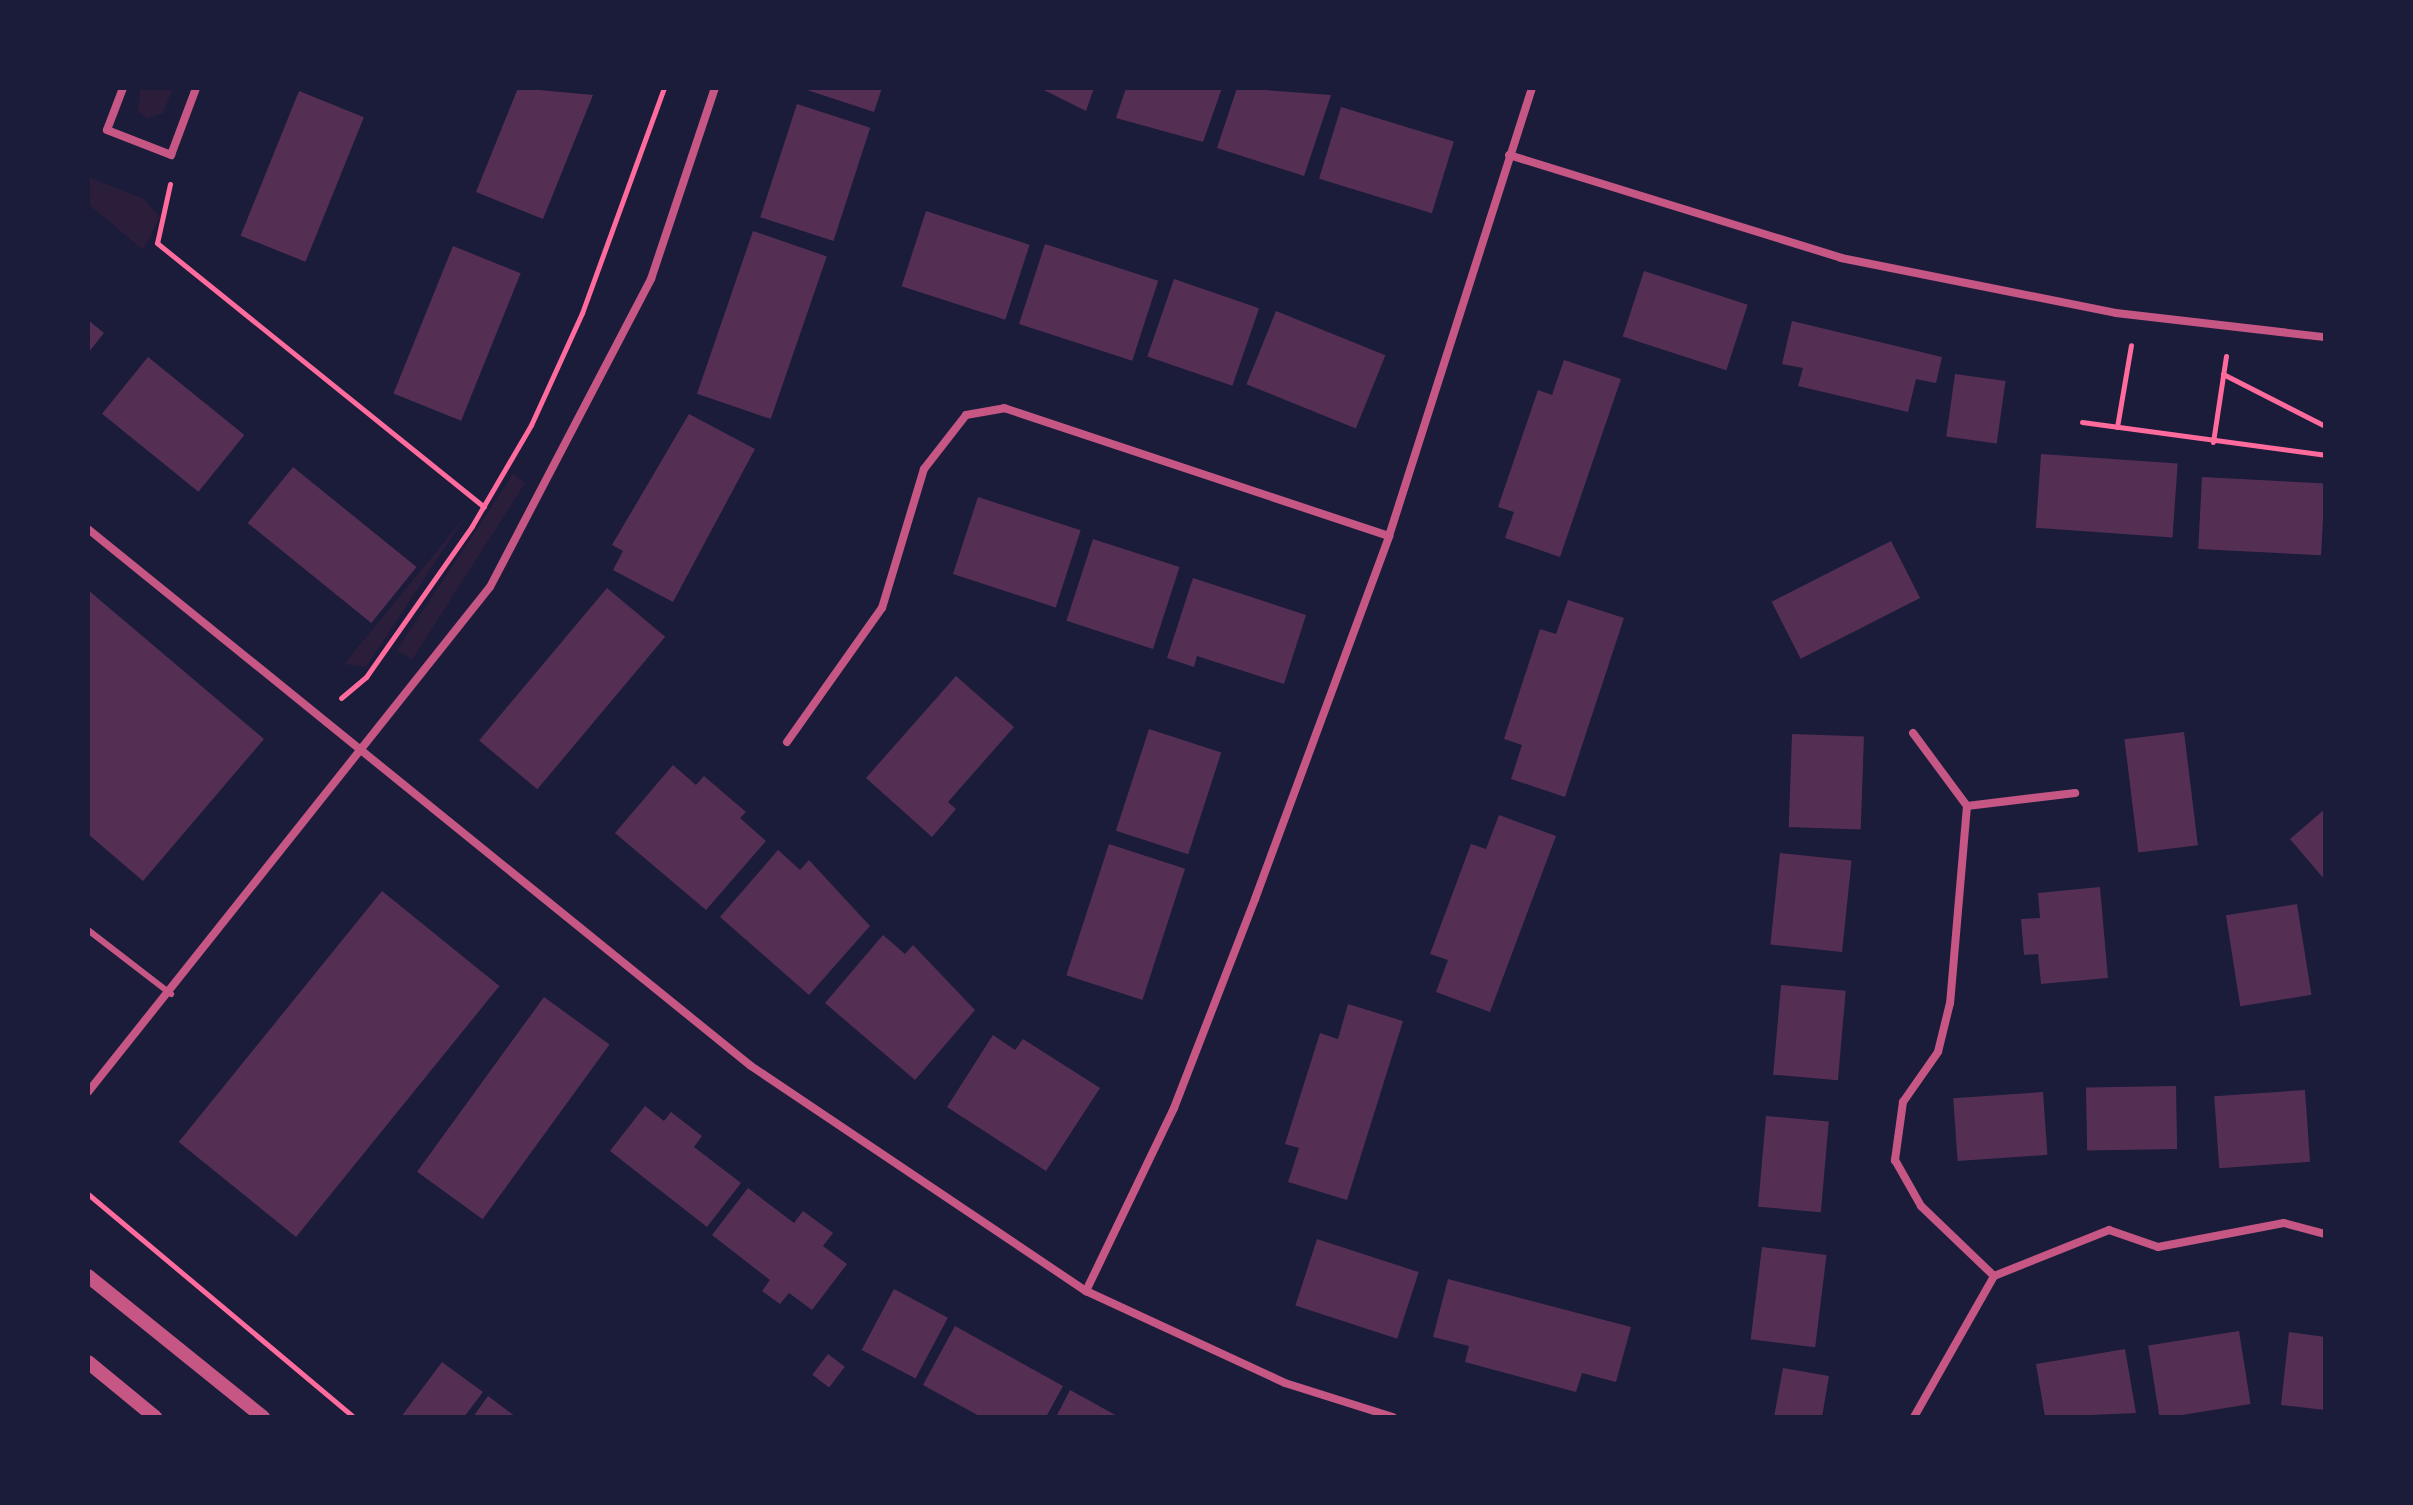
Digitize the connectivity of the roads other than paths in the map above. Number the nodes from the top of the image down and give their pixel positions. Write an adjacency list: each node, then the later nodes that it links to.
1 (123, 88): 2 (street)
2 (196, 88)
3 (715, 88): 11 (street)
4 (1532, 88): 5 (street)
5 (1509, 155): 6 (street); 8 (street)
6 (2325, 337)
7 (88, 529): 11 (street)
8 (1389, 536): 10 (street); 20 (street)
9 (1913, 733): 13 (street)
10 (787, 742)
11 (364, 751): 15 (street); 20 (street)
12 (2075, 793): 13 (street)
13 (1967, 806): 19 (street)
14 (88, 930): 15 (lane)
15 (171, 994): 16 (street)
16 (88, 1092)
17 (2325, 1234): 19 (street)
18 (88, 1276): 23 (street)
19 (1994, 1276): 25 (street)
20 (1086, 1291): 24 (street)
21 (88, 1362): 22 (street)
22 (155, 1417)
23 (263, 1417)
24 (1393, 1417)
25 (1914, 1417)

